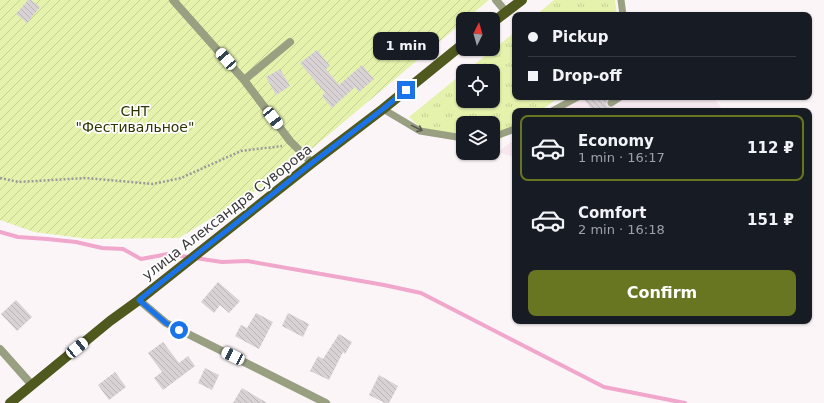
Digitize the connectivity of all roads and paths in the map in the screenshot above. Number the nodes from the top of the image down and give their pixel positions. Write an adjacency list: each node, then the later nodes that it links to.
1 (173, 0): 10 (street)
2 (496, 0): 5 (street)
3 (522, 0): 5 (main road)
4 (621, 0): 6 (lane)
5 (506, 12): 7 (main road)
6 (623, 12)
7 (500, 17)
8 (290, 42): 10 (street)
9 (456, 50): 15 (main road, улица Александра Суворова)
10 (244, 80): 19 (street)
11 (573, 100): 14 (lane)
12 (616, 100): 13 (lane)
13 (611, 103)
14 (558, 108)
15 (383, 109): 18 (lane, one-way to 18); 20 (main road, улица Александра Суворова)
16 (512, 130): 17 (lane)
17 (500, 134)
18 (456, 137)
19 (295, 145): 20 (street); 21 (path)
20 (312, 163): 22 (main road, улица Александра Суворова)
21 (0, 178)
22 (139, 300): 24 (main road, улица Александра Суворова); 26 (street)
23 (0, 349): 24 (street)
24 (32, 385): 25 (main road, улица Александра Суворова)
25 (10, 403)
26 (326, 403)

